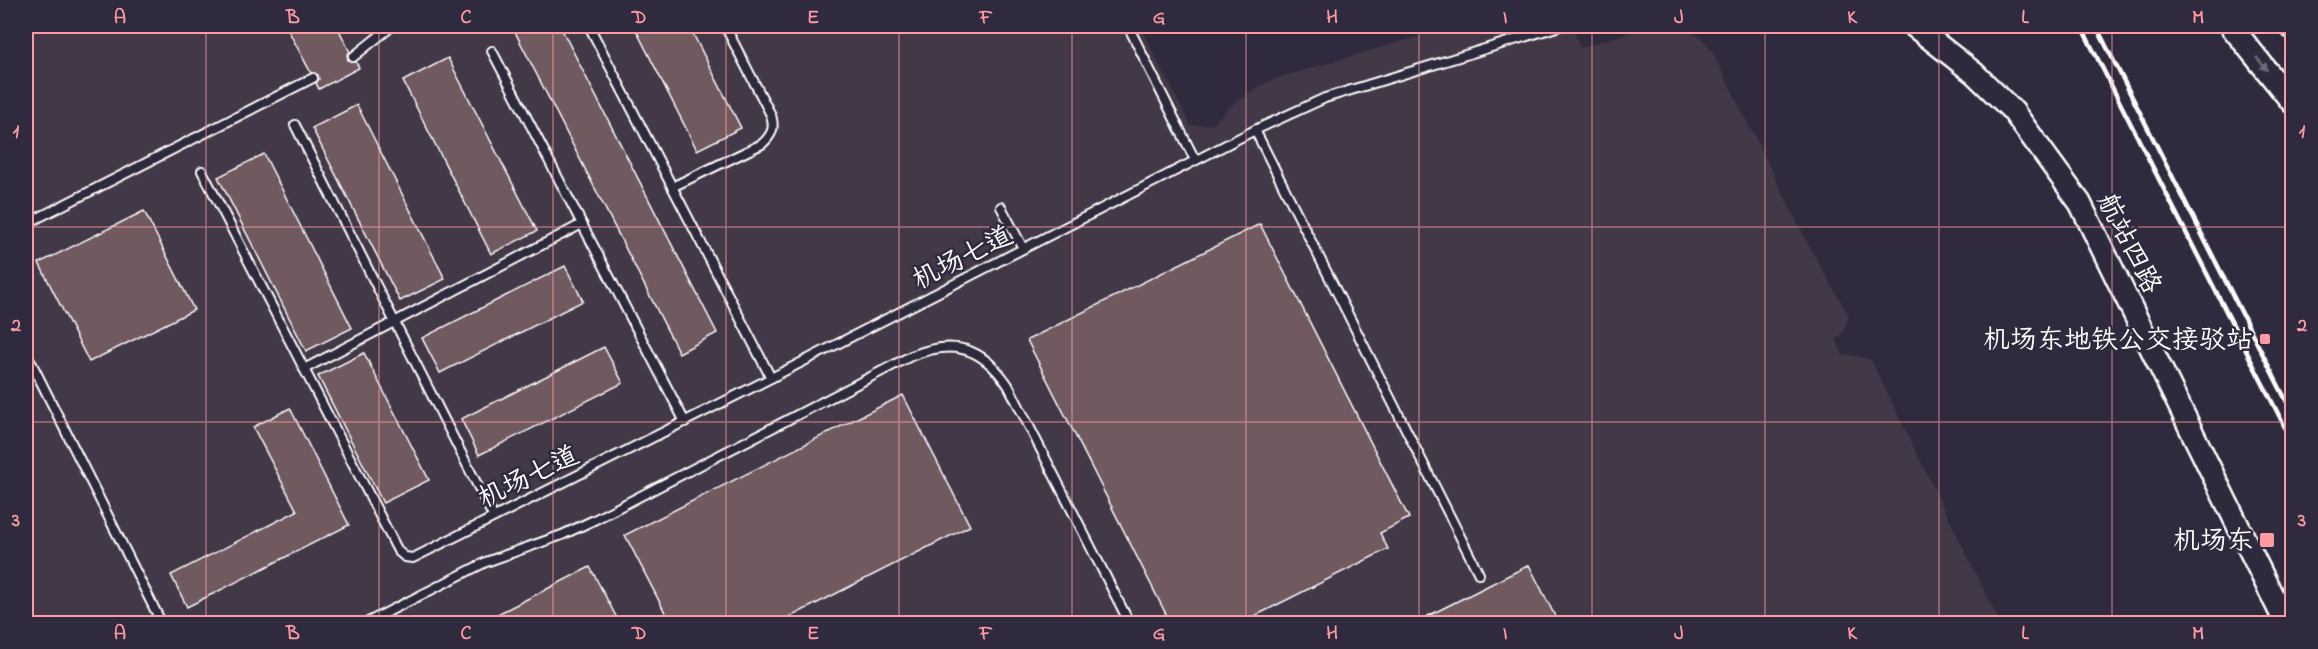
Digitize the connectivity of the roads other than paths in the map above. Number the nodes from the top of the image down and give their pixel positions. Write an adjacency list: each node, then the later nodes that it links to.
1 (392, 26): 9 (lane)
2 (589, 26): 16 (lane)
3 (725, 26): 16 (lane)
4 (1128, 26): 14 (lane)
5 (1560, 26): 13 (lane, 机场七道)
6 (1914, 26): 31 (main road, 航站四路)
7 (2231, 26): 11 (main road, one-way to 11)
8 (492, 51): 19 (lane)
9 (353, 57)
10 (313, 78): 18 (lane)
11 (2292, 102)
12 (295, 125): 21 (lane)
13 (1255, 130): 14 (lane, 机场七道); 27 (lane)
14 (1195, 160): 20 (lane, 机场七道)
15 (202, 171): 23 (lane)
16 (672, 187): 24 (lane)
17 (1002, 207): 20 (lane)
18 (26, 224)
19 (582, 224): 21 (lane); 25 (lane)
20 (1023, 248): 24 (lane, 机场七道)
21 (394, 321): 23 (lane); 26 (lane)
22 (26, 352): 28 (lane)
23 (304, 369): 26 (lane, 机场七道)
24 (771, 378): 25 (lane, 机场七道)
25 (685, 422): 26 (lane, 机场七道)
26 (493, 516)
27 (1479, 574)
28 (162, 624)
29 (364, 624): 30 (lane)
30 (1130, 624)
31 (2286, 624)

